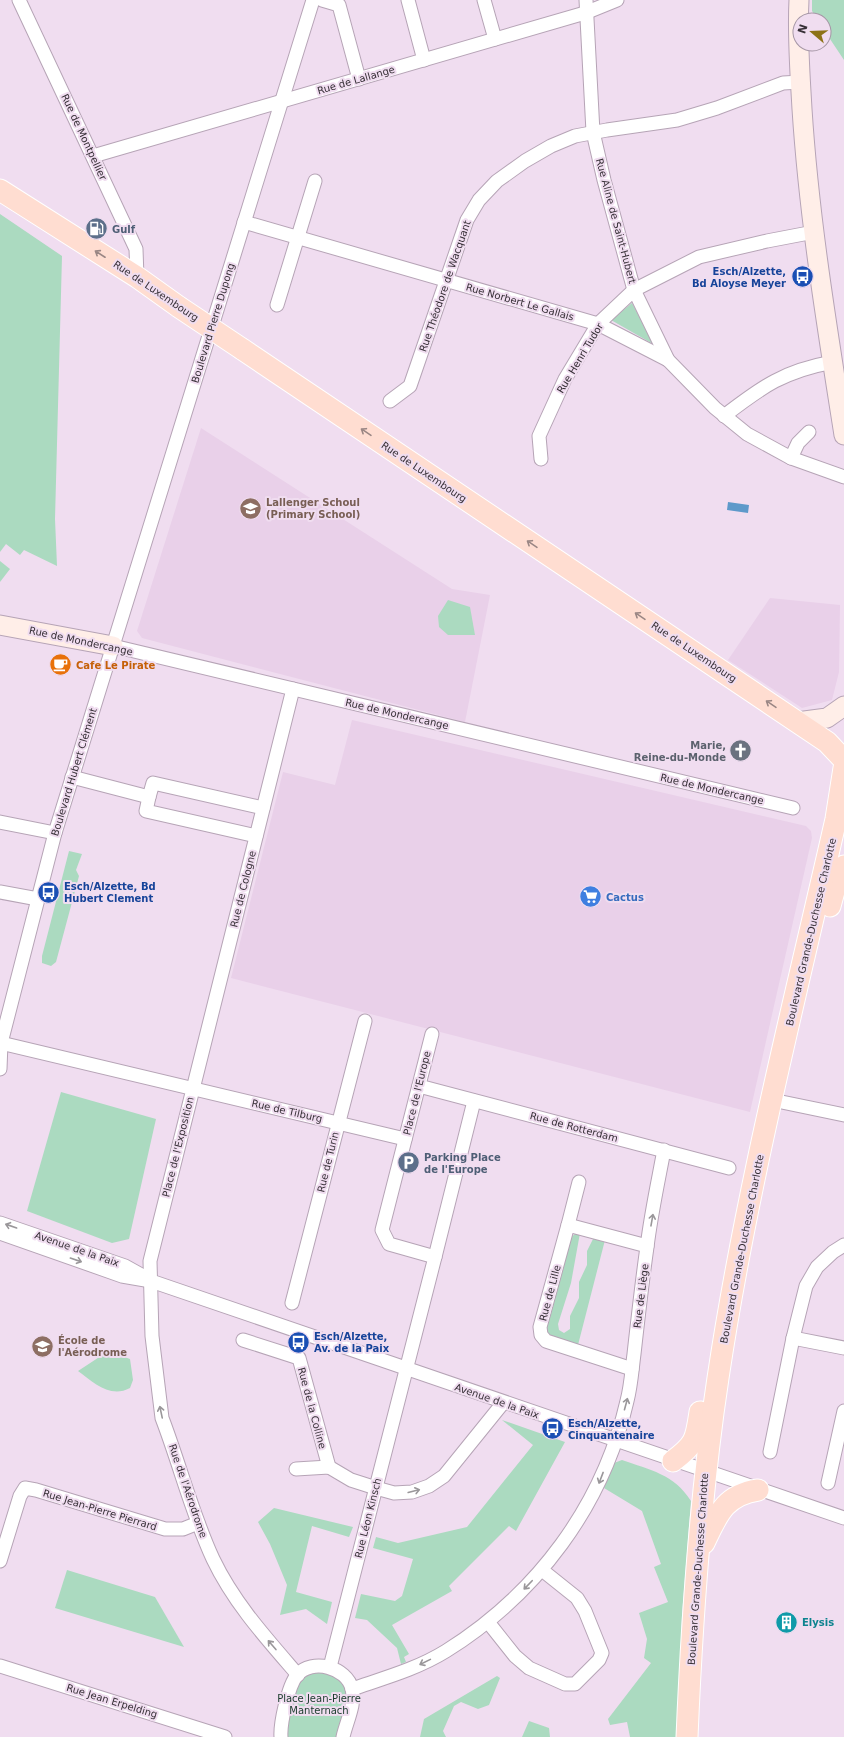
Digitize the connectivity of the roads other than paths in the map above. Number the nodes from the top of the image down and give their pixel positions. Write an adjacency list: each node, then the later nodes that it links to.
1 (19, 0): 15 (street, Rue de Montpellier)
2 (313, 0): 13 (street, Boulevard Pierre Dupong)
3 (322, 0): 11 (street)
4 (408, 0): 10 (street)
5 (484, 0): 9 (street)
6 (617, 0): 8 (street, Rue de Lallange)
7 (799, 0): 12 (main road)
8 (585, 6): 9 (street, Rue de Lallange); 14 (street, Rue Aline de Saint-Hubert)
9 (495, 39): 10 (street, Rue de Lallange)
10 (424, 60): 11 (street, Rue de Lallange)
11 (359, 79): 13 (street, Rue de Lallange)
12 (801, 82): 14 (street, Rue Théodore de Wacquant); 20 (main road)
13 (282, 101): 15 (street, Rue de Lallange); 19 (street, Boulevard Pierre Dupong)
14 (593, 132): 24 (street, Rue Théodore de Wacquant); 25 (street, Rue Aline de Saint-Hubert)
15 (93, 156): 22 (street, Rue de Montpellier)
16 (315, 181): 21 (street)
17 (0, 190): 22 (main road, Rue de Luxembourg, one-way to 17)
18 (0, 204): 23 (main road, Rue de Luxembourg)
19 (244, 222): 21 (street, Rue Norbert Le Gallais); 40 (street, Boulevard Pierre Dupong)
20 (814, 232): 25 (street, Rue Henri Tudor); 31 (main road)
21 (297, 238): 24 (street, Rue Norbert Le Gallais); 26 (street)
22 (137, 277): 23 (main road); 27 (main road, Rue de Luxembourg)
23 (111, 278): 27 (main road, Rue de Luxembourg)
24 (446, 281): 28 (street, Rue Norbert Le Gallais); 32 (street, Rue Théodore de Wacquant)
25 (634, 290): 28 (street, Rue Henri Tudor); 30 (street, Rue Aline de Saint-Hubert)
26 (276, 305)
27 (177, 314): 29 (main road, Rue de Luxembourg)
28 (598, 324): 30 (street, Rue Norbert Le Gallais); 37 (street, Rue Henri Tudor)
29 (240, 356): 43 (main road, Rue de Luxembourg, one-way to 29); 44 (main road, Rue de Luxembourg)
30 (668, 360): 33 (street, Rue Aline de Saint-Hubert)
31 (833, 362): 33 (street); 35 (main road)
32 (390, 401)
33 (724, 416): 36 (street, Rue Aline de Saint-Hubert)
34 (809, 432): 36 (street)
35 (844, 434)
36 (791, 458): 38 (street, Rue Aline de Saint-Hubert)
37 (541, 459)
38 (844, 477)
39 (0, 625): 40 (main road, Rue de Mondercange)
40 (113, 646): 41 (street, Rue de Mondercange); 46 (street, Boulevard Hubert Clément)
41 (293, 689): 48 (street, Rue de Cologne); 49 (street, Rue de Mondercange)
42 (844, 706): 43 (main road)
43 (797, 722): 44 (main road, Rue de Luxembourg)
44 (844, 760)
45 (844, 768): 58 (main road, Boulevard Grande-Duchesse Charlotte)
46 (72, 777): 47 (street); 51 (street, Boulevard Hubert Clément)
47 (149, 797): 48 (street); 52 (street)
48 (263, 808): 52 (street, Rue de Cologne)
49 (793, 808)
50 (0, 822): 51 (street)
51 (55, 833): 55 (street, Boulevard Hubert Clément)
52 (256, 836): 62 (street, Rue de Cologne)
53 (844, 866): 58 (main road)
54 (0, 892): 55 (street)
55 (38, 899): 59 (street, Boulevard Hubert Clément)
56 (364, 1021): 66 (street, Rue de Turin)
57 (432, 1034): 61 (street, Place de l'Europe)
58 (786, 1039): 63 (main road, Boulevard Grande-Duchesse Charlotte)
59 (1, 1044): 60 (street, Boulevard Hubert Clément); 62 (street, Place de l'Exposition)
60 (0, 1070)
61 (419, 1086): 64 (street, Rue de Rotterdam); 67 (street, Place de l'Europe)
62 (193, 1088): 66 (street, Rue de Tilburg); 78 (street, Place de l'Exposition)
63 (772, 1100): 65 (street); 74 (main road, Boulevard Grande-Duchesse Charlotte)
64 (474, 1101): 68 (street, Rue de Rotterdam); 77 (street)
65 (844, 1115)
66 (338, 1123): 67 (street, Rue de Tilburg); 79 (street, Rue de Turin)
67 (406, 1139): 77 (street, Place de l'Europe)
68 (664, 1150): 69 (street, Rue de Rotterdam); 76 (street, Rue de Liège, one-way to 68)
69 (729, 1168)
70 (579, 1182): 72 (street, Rue de Lille)
71 (0, 1223): 78 (street, Avenue de la Paix, one-way to 71)
72 (568, 1225): 76 (street); 84 (street, Rue de Lille)
73 (0, 1233): 78 (street, Avenue de la Paix, one-way to 78)
74 (742, 1237): 89 (main road); 92 (main road, Boulevard Grande-Duchesse Charlotte)
75 (844, 1245): 80 (street)
76 (647, 1246): 84 (street, Rue de Liège)
77 (435, 1257): 83 (street)
78 (151, 1281): 83 (street, Avenue de la Paix); 97 (street, Rue de l'Aérodrome, one-way to 78)
79 (292, 1303)
80 (793, 1338): 82 (street); 88 (street)
81 (243, 1340): 90 (street, Rue de la Colline)
82 (844, 1348)
83 (406, 1369): 85 (street, Avenue de la Paix); 94 (street, Rue Léon Kinsch)
84 (632, 1369): 87 (street, Rue de Liège, one-way to 84)
85 (503, 1403): 87 (street, Avenue de la Paix); 94 (street, one-way to 85)
86 (844, 1411): 93 (street)
87 (615, 1441): 89 (street, Avenue de la Paix); 100 (street, Rue de Liège, one-way to 100)
88 (770, 1452)
89 (673, 1461): 92 (street, Avenue de la Paix)
90 (329, 1467): 91 (street); 94 (street)
91 (296, 1469)
92 (705, 1472): 95 (street, Avenue de la Paix); 98 (main road, Boulevard Grande-Duchesse Charlotte)
93 (828, 1483)
94 (376, 1488): 103 (street, Rue Léon Kinsch)
95 (758, 1490): 96 (street, Avenue de la Paix); 98 (main road)
96 (844, 1518)
97 (198, 1523): 99 (street, Rue Jean-Pierre Pierrard); 104 (street, Rue de l'Aérodrome, one-way to 97)
98 (698, 1554): 109 (main road, Boulevard Grande-Duchesse Charlotte)
99 (0, 1561)
100 (542, 1570): 101 (street, Rue de Liège, one-way to 101); 101 (street)
101 (488, 1622): 105 (street, Rue de Liège, one-way to 105)
102 (0, 1666): 106 (street, Rue Jean Erpelding)
103 (330, 1667): 104 (street); 105 (street)
104 (298, 1674): 107 (street)
105 (352, 1689): 108 (street)
106 (225, 1737)
107 (281, 1737)
108 (343, 1737)
109 (687, 1737)

